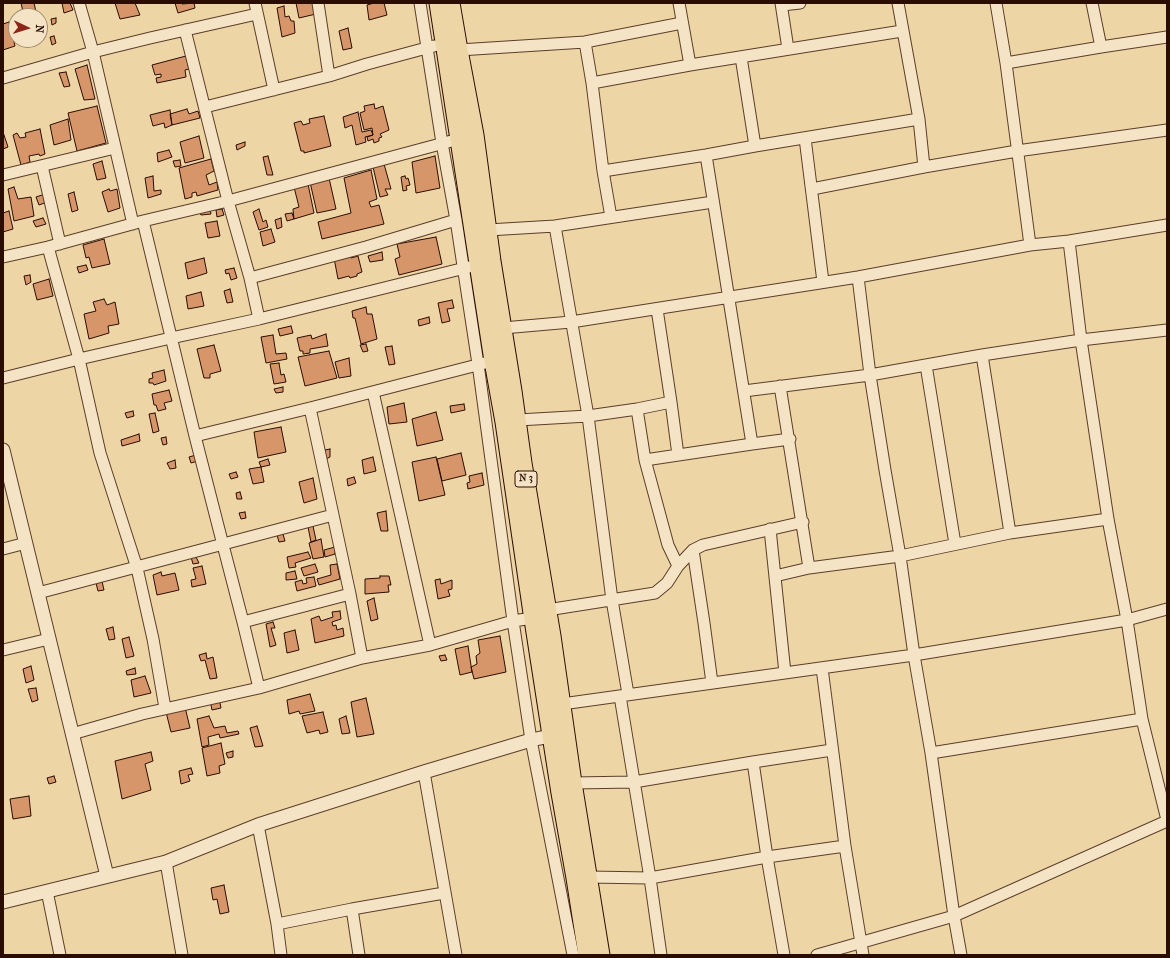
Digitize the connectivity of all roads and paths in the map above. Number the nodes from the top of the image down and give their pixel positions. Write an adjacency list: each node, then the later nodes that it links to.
1 (79, 3): 22 (street)
2 (318, 3): 26 (street)
3 (420, 3): 18 (street)
4 (438, 3): 19 (main road, N 3)
5 (451, 3): 19 (main road, N 3)
6 (679, 3): 13 (street)
7 (800, 3): 11 (street)
8 (898, 3): 15 (street)
9 (996, 3): 24 (street)
10 (1092, 3): 20 (street)
11 (781, 4): 21 (street)
12 (256, 8): 14 (street); 29 (street)
13 (682, 23): 17 (street); 25 (street)
14 (185, 30): 22 (street); 30 (street)
15 (902, 31): 21 (street); 31 (street)
16 (1167, 37): 20 (street)
17 (585, 42): 19 (street); 28 (street)
18 (427, 47): 19 (street); 26 (street); 35 (street)
19 (451, 47): 34 (main road, N 3); 52 (main road, N 3)
20 (1101, 47): 24 (street)
21 (788, 49): 23 (street)
22 (93, 52): 27 (street); 37 (street)
23 (741, 57): 25 (street); 36 (street)
24 (1006, 63): 38 (street)
25 (690, 65): 28 (street)
26 (329, 76): 29 (street)
27 (3, 78)
28 (592, 83): 42 (street)
29 (274, 90): 30 (street)
30 (205, 107): 45 (street)
31 (919, 119): 33 (street); 41 (street)
32 (1167, 130): 38 (street)
33 (805, 138): 36 (street); 44 (street)
34 (459, 139): 35 (street); 58 (main road, N 3)
35 (442, 143): 45 (street); 48 (street)
36 (754, 146): 39 (street)
37 (115, 148): 40 (street); 49 (street)
38 (1017, 151): 41 (street); 55 (street)
39 (706, 155): 42 (street); 46 (street)
40 (42, 166): 43 (street); 54 (street)
41 (924, 167): 44 (street)
42 (603, 171): 47 (street)
43 (3, 176)
44 (812, 189): 61 (street)
45 (228, 201): 49 (street); 60 (street)
46 (714, 202): 47 (street); 62 (street)
47 (611, 217): 51 (street)
48 (456, 220): 58 (street); 60 (street)
49 (138, 223): 54 (street); 68 (street)
50 (1167, 225): 53 (street)
51 (555, 226): 52 (street); 65 (street)
52 (488, 230): 66 (main road, N 3)
53 (1069, 241): 55 (street); 69 (street)
54 (60, 244): 56 (street)
55 (1030, 245): 59 (street)
56 (48, 247): 57 (street); 71 (street)
57 (3, 257)
58 (471, 266): 64 (street); 72 (main road, N 3)
59 (858, 277): 61 (street); 74 (street)
60 (250, 278): 64 (street)
61 (823, 282): 62 (street)
62 (729, 297): 63 (street); 77 (street)
63 (656, 309): 65 (street); 79 (street)
64 (259, 319): 68 (street)
65 (571, 322): 66 (street); 82 (street)
66 (503, 328): 83 (main road, N 3)
67 (1167, 330): 69 (street)
68 (171, 338): 71 (street); 84 (street)
69 (1081, 340): 70 (street); 91 (street)
70 (982, 355): 73 (street); 94 (street)
71 (79, 359): 75 (street); 102 (street)
72 (486, 363): 78 (street); 109 (main road, N 3); 111 (street)
73 (926, 365): 74 (street); 96 (street)
74 (870, 375): 76 (street); 100 (street)
75 (3, 378)
76 (780, 386): 77 (street); 85 (street)
77 (744, 391): 86 (street)
78 (373, 392): 80 (street); 114 (street)
79 (671, 402): 81 (street); 88 (street)
80 (310, 408): 84 (street); 90 (street)
81 (638, 409): 82 (street); 89 (street)
82 (588, 416): 83 (street); 107 (street)
83 (518, 420): 109 (main road, N 3)
84 (195, 436): 97 (street)
85 (790, 440): 86 (street); 92 (street)
86 (752, 444): 88 (street)
87 (3, 451): 95 (street)
88 (678, 455): 89 (street)
89 (645, 460): 101 (street)
90 (333, 515): 97 (street); 106 (street)
91 (1108, 519): 94 (street); 110 (street)
92 (803, 522): 93 (street); 103 (street)
93 (770, 529): 99 (street); 104 (street)
94 (1010, 533): 96 (street)
95 (26, 543): 98 (street); 105 (street)
96 (955, 544): 100 (street)
97 (222, 545): 102 (street); 112 (street)
98 (3, 549)
99 (693, 550): 101 (street); 120 (street)
100 (900, 556): 103 (street); 116 (street)
101 (678, 566): 107 (street)
102 (137, 568): 105 (street); 124 (street)
103 (809, 568): 104 (street)
104 (775, 576): 119 (street)
105 (38, 593): 113 (street)
106 (350, 594): 112 (street); 117 (street)
107 (612, 600): 109 (street); 122 (street)
108 (1167, 608): 110 (street)
109 (540, 614): 111 (street); 123 (main road, N 3); 127 (main road, N 3)
110 (1127, 620): 116 (street); 125 (street)
111 (513, 621): 114 (street); 128 (street)
112 (243, 622): 121 (street)
113 (49, 639): 115 (street); 126 (street)
114 (430, 645): 117 (street)
115 (3, 650)
116 (914, 655): 118 (street); 130 (street)
117 (362, 658): 121 (street)
118 (822, 668): 119 (street); 129 (street)
119 (785, 673): 120 (street)
120 (712, 683): 122 (street)
121 (259, 688): 124 (street)
122 (624, 695): 123 (street); 133 (street)
123 (562, 704): 127 (main road, N 3)
124 (165, 708): 126 (street)
125 (1142, 719): 130 (street); 135 (street)
126 (72, 734): 140 (street)
127 (558, 734): 128 (street); 134 (main road, N 3); 156 (main road, N 3)
128 (531, 740): 132 (street); 155 (street)
129 (832, 750): 131 (street); 137 (street)
130 (931, 753): 147 (street)
131 (753, 762): 133 (street); 138 (street)
132 (424, 772): 136 (street); 144 (street)
133 (634, 782): 134 (street); 142 (street)
134 (573, 783): 141 (main road, N 3)
135 (1167, 821): 147 (street)
136 (258, 825): 139 (street); 148 (street)
137 (845, 846): 138 (street); 149 (street)
138 (767, 857): 142 (street); 159 (street)
139 (166, 862): 140 (street); 151 (street)
140 (107, 876): 143 (street)
141 (588, 877): 142 (street); 157 (main road, N 3)
142 (650, 878): 158 (street)
143 (47, 891): 145 (street); 150 (street)
144 (444, 893): 146 (street); 154 (street)
145 (3, 902)
146 (352, 909): 148 (street); 153 (street)
147 (954, 916): 149 (street); 162 (street)
148 (277, 924): 152 (street)
149 (861, 942): 160 (street); 161 (street)
150 (60, 955)
151 (182, 955)
152 (281, 955)
153 (359, 955)
154 (456, 955)
155 (573, 955)
156 (587, 955)
157 (601, 955)
158 (661, 955)
159 (784, 955)
160 (817, 955)
161 (863, 955)
162 (961, 955)

